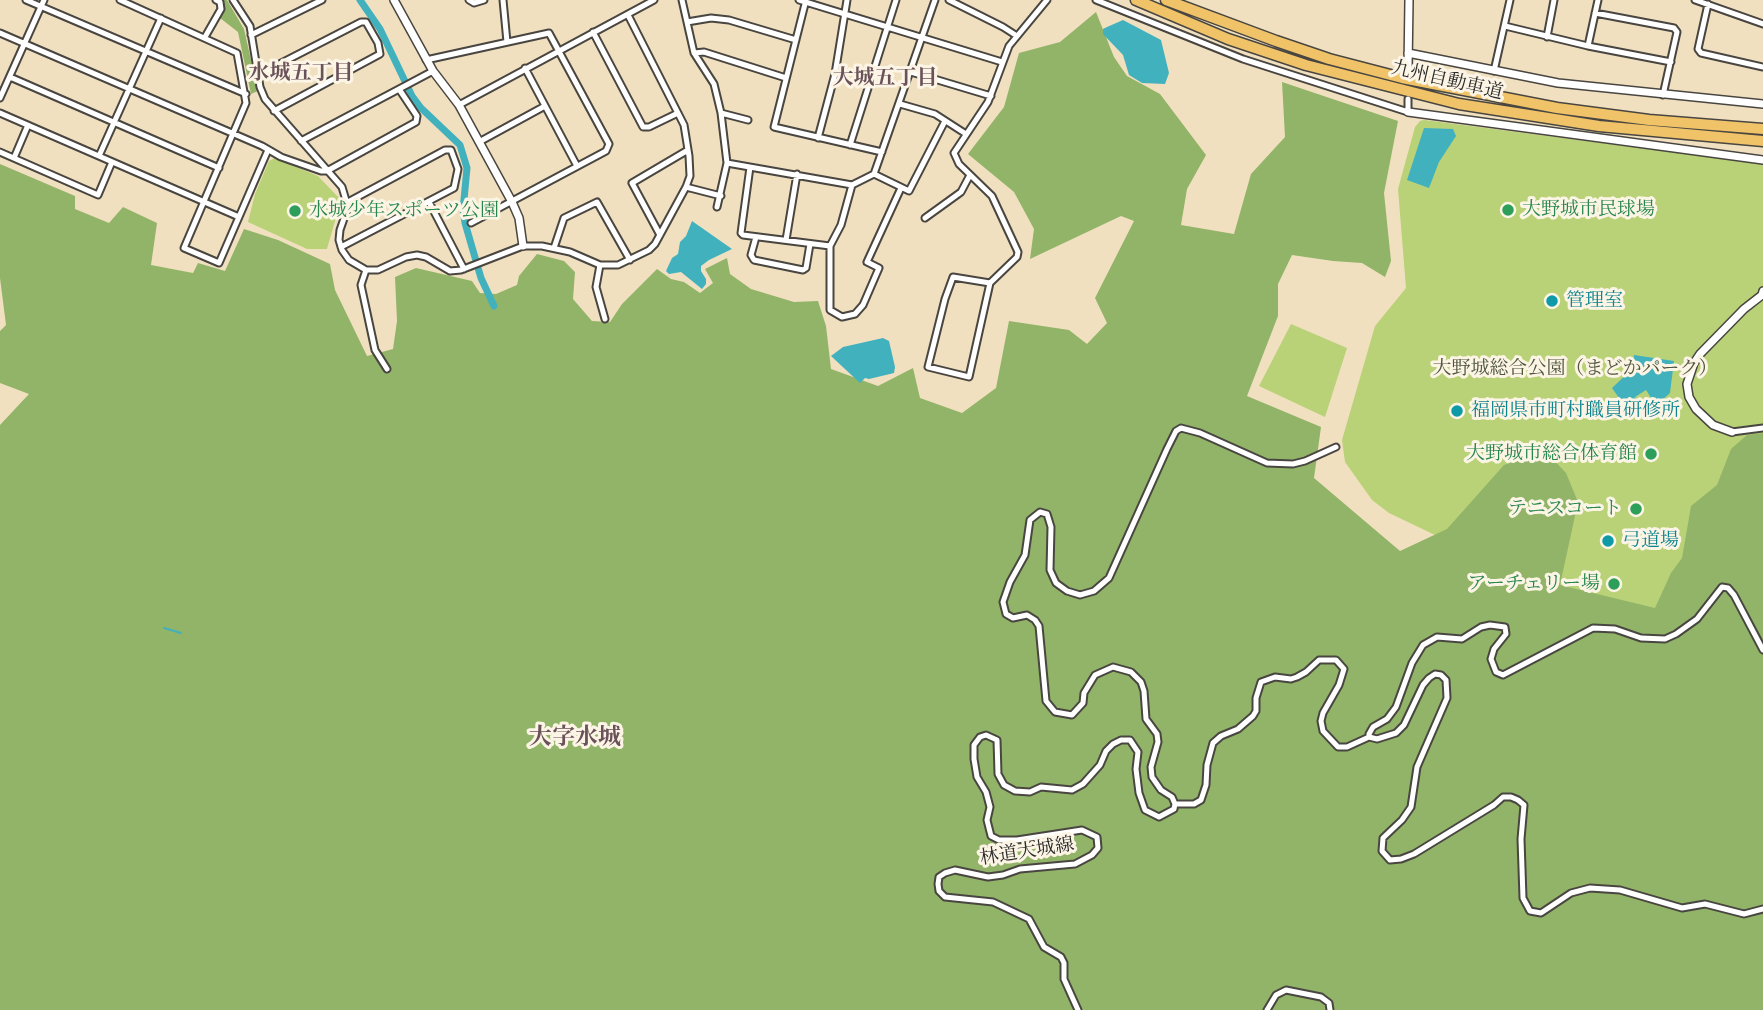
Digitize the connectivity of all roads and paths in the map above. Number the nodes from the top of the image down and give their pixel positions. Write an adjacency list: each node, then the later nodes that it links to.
1 (26, 0): 26 (street)
2 (120, 0): 31 (street)
3 (216, 0): 40 (street)
4 (322, 0): 38 (street)
5 (394, 0): 51 (street)
6 (469, 0): 7 (street)
7 (484, 0)
8 (503, 0): 44 (street)
9 (654, 0): 30 (street)
10 (682, 0): 32 (street)
11 (847, 0): 29 (street)
12 (896, 0): 35 (street)
13 (935, 0): 42 (street)
14 (949, 0): 39 (street)
15 (1047, 0): 39 (street)
16 (1096, 0): 75 (street)
17 (1136, 0): 88 (highway, 九州自動車道)
18 (1166, 0): 83 (highway, 九州自動車道)
19 (1409, 0): 50 (street)
20 (1510, 0): 34 (street)
21 (1554, 0): 41 (street)
22 (1598, 0): 28 (street)
23 (1695, 0): 27 (street)
24 (237, 1): 38 (street)
25 (803, 1): 29 (street); 43 (street)
26 (42, 3): 45 (street); 48 (street)
27 (1708, 5): 33 (street); 54 (street)
28 (1595, 12): 46 (street); 53 (street)
29 (844, 14): 35 (street); 86 (street)
30 (628, 15): 36 (street); 77 (street)
31 (161, 18): 40 (street); 48 (street)
32 (687, 22): 43 (street); 49 (street)
33 (1763, 24)
34 (1504, 26): 41 (street); 58 (street)
35 (887, 27): 42 (street); 90 (street)
36 (593, 32): 47 (street); 77 (street)
37 (0, 33): 45 (street)
38 (251, 35): 60 (street)
39 (1017, 36): 52 (street)
40 (205, 37): 65 (street)
41 (1547, 37): 46 (street)
42 (923, 38): 52 (street); 59 (street)
43 (796, 40): 62 (street)
44 (507, 42): 47 (street); 51 (street)
45 (24, 43): 61 (street); 63 (street)
46 (1588, 46): 53 (street)
47 (559, 50): 55 (street); 100 (street)
48 (145, 52): 63 (street); 65 (street)
49 (694, 53): 62 (street); 78 (street)
50 (1408, 53): 56 (street); 58 (street)
51 (426, 60): 57 (street)
52 (1002, 62): 67 (street)
53 (1671, 62): 66 (street)
54 (1763, 66)
55 (525, 68): 72 (street); 73 (street)
56 (1408, 69)
57 (433, 71): 64 (street); 72 (street)
58 (1494, 71): 66 (street)
59 (911, 72): 67 (street); 70 (street)
60 (258, 75): 74 (street); 74 (street)
61 (9, 76): 68 (street); 81 (street)
62 (786, 78): 86 (street)
63 (129, 89): 81 (street); 84 (street)
64 (399, 89): 87 (street); 103 (street)
65 (246, 94): 84 (street)
66 (1663, 95): 71 (street)
67 (991, 96): 85 (street)
68 (0, 98)
69 (1408, 99): 75 (street)
70 (900, 104): 80 (street); 94 (street)
71 (1763, 104)
72 (459, 105): 89 (street)
73 (545, 106): 89 (street); 100 (street)
74 (274, 111): 87 (street)
75 (1408, 112): 97 (street)
76 (0, 113): 82 (street)
77 (678, 113): 92 (street)
78 (721, 113): 79 (street); 99 (street)
79 (748, 120)
80 (946, 121): 85 (street); 109 (street)
81 (114, 122): 95 (street); 102 (street)
82 (28, 125): 95 (street); 96 (street)
83 (1763, 129)
84 (234, 134): 91 (street); 102 (street)
85 (967, 134): 106 (street)
86 (818, 138): 90 (street)
87 (300, 141): 103 (street)
88 (1763, 141)
89 (479, 142): 114 (street)
90 (850, 145): 94 (street)
91 (268, 150): 103 (street); 116 (street)
92 (688, 150): 108 (street); 119 (street)
93 (0, 152): 96 (street)
94 (881, 152): 105 (street)
95 (99, 156): 98 (street)
96 (14, 158): 98 (street)
97 (1763, 160)
98 (112, 162): 111 (street)
99 (727, 163): 101 (street); 110 (street)
100 (578, 166): 114 (street)
101 (750, 167): 104 (street); 120 (street)
102 (219, 168): 111 (street)
103 (327, 171): 112 (street)
104 (797, 174): 107 (street); 121 (street)
105 (874, 174): 107 (street); 109 (street)
106 (970, 175): 117 (street); 131 (street)
107 (852, 185): 124 (street)
108 (686, 187): 110 (street); 119 (street)
109 (901, 188): 124 (street)
110 (721, 196): 115 (street)
111 (204, 202): 116 (street); 116 (street)
112 (348, 202): 113 (street); 125 (street)
113 (429, 202): 125 (street); 129 (street)
114 (512, 202): 118 (street); 123 (street)
115 (717, 207)
116 (239, 217)
117 (925, 218)
118 (471, 223)
119 (660, 235): 127 (street)
120 (756, 237): 121 (street); 122 (street)
121 (786, 240): 122 (street)
122 (810, 244): 124 (street)
123 (523, 246): 126 (street); 129 (street)
124 (830, 246)
125 (341, 247): 130 (street)
126 (554, 248): 127 (street); 128 (street)
127 (630, 260): 128 (street)
128 (600, 265): 133 (street)
129 (464, 269): 130 (street)
130 (366, 270): 134 (street)
131 (990, 283): 131 (street)
132 (1763, 294): 136 (street)
133 (605, 319)
134 (387, 369)
135 (1763, 428): 136 (street)
136 (1732, 432)
137 (1336, 447): 140 (street)
138 (1763, 650): 139 (street)
139 (1369, 737): 140 (street); 141 (street)
140 (1175, 804): 142 (street, 林道大城線)
141 (1763, 909)
142 (1078, 1010)
143 (1267, 1010): 144 (street)
144 (1330, 1010)

